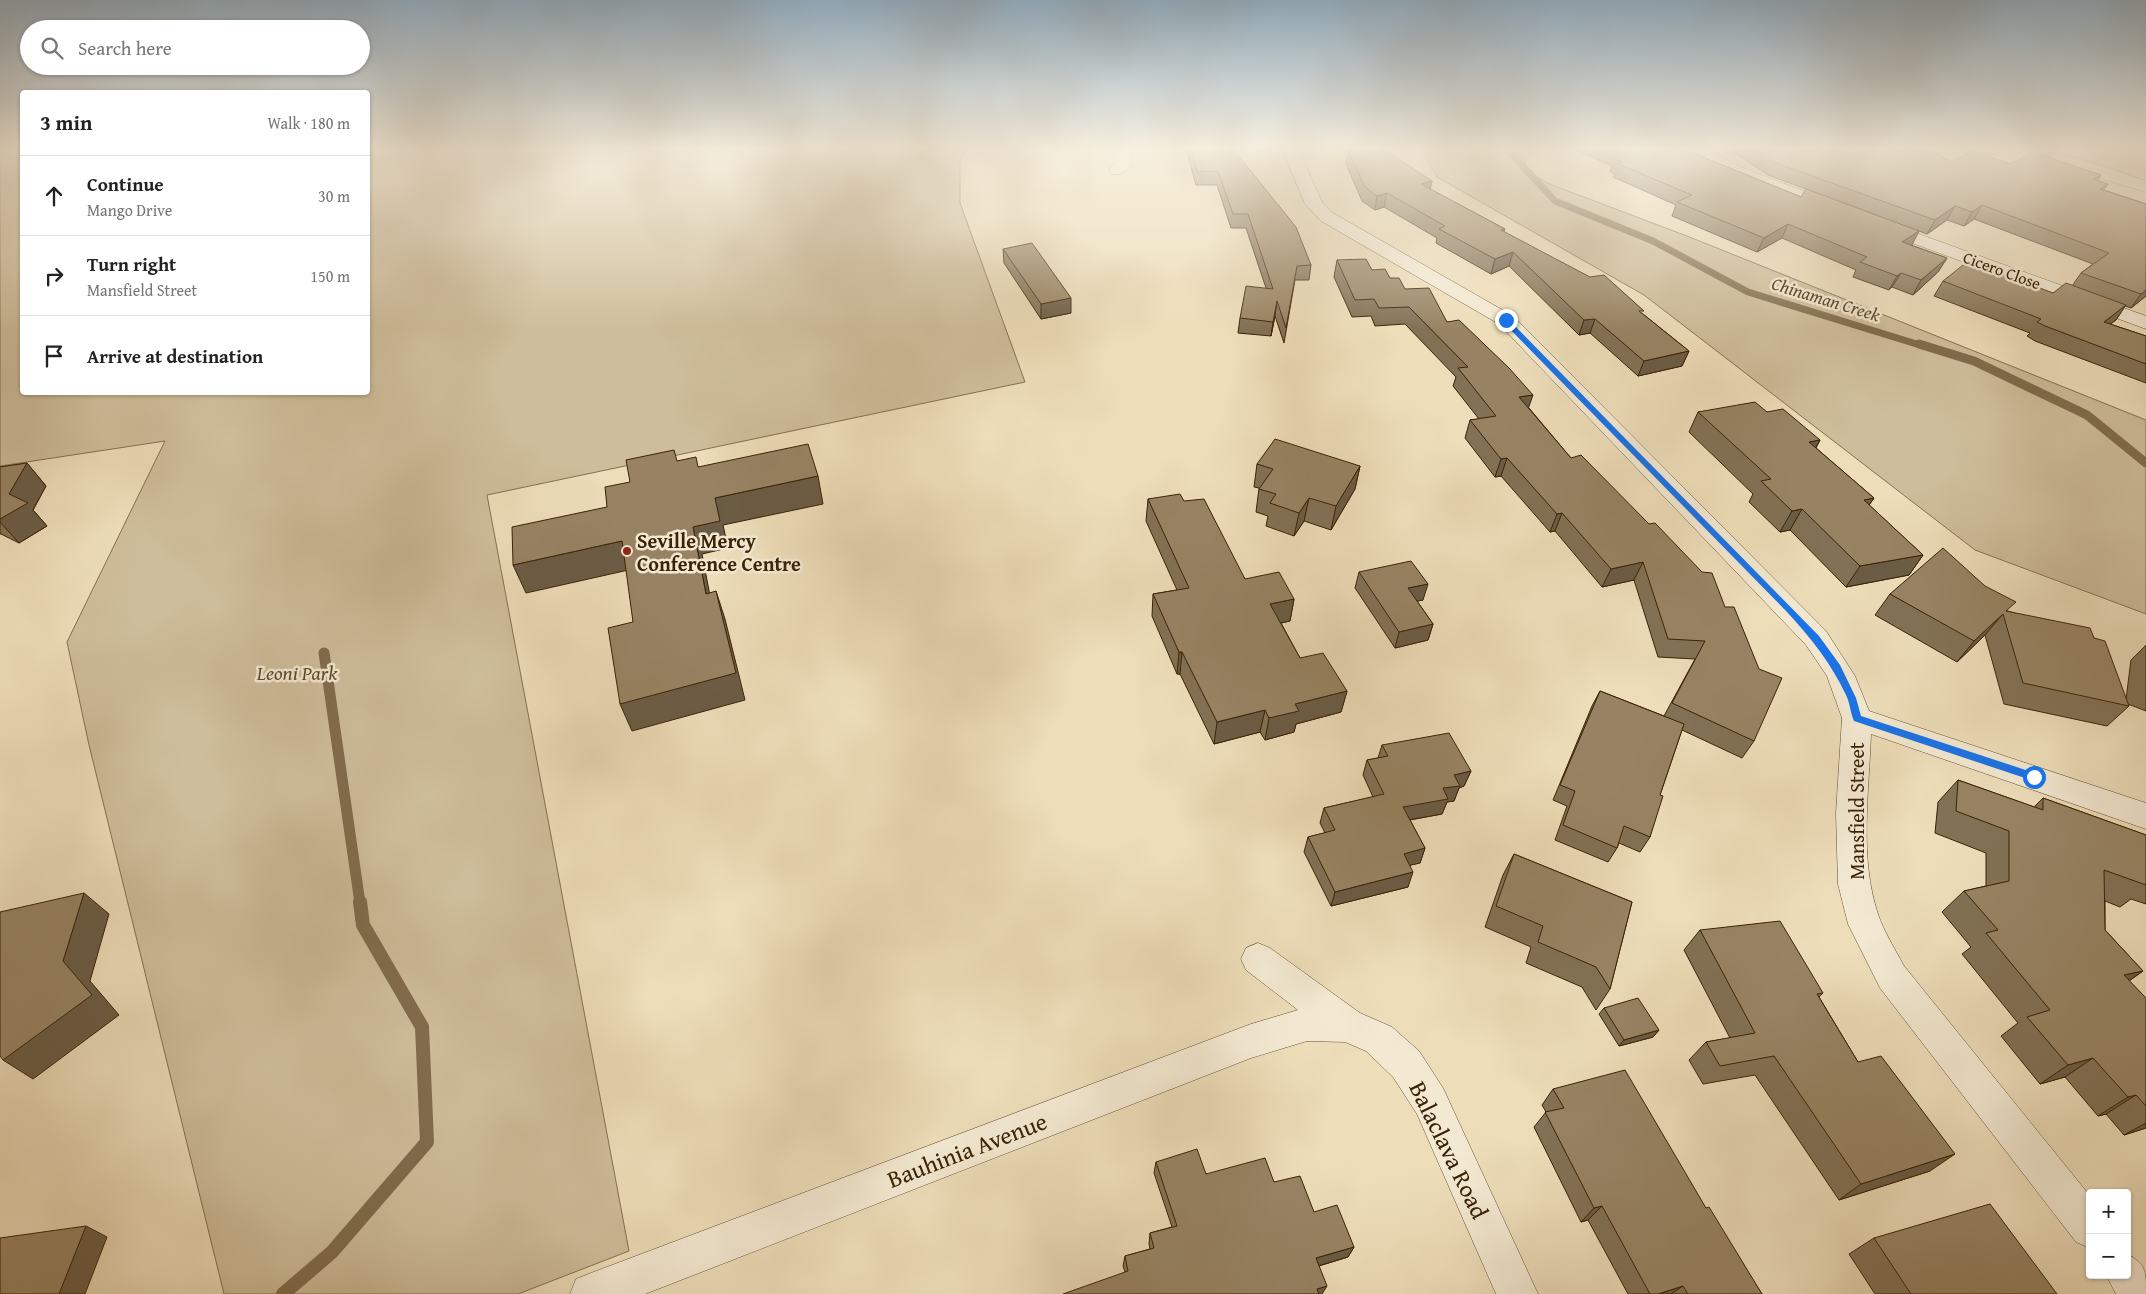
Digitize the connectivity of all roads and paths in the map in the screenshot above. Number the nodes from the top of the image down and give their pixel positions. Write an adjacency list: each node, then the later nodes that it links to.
1 (1319, 209): 4 (street, Mansfield Street)
2 (1837, 209): 3 (street, Cicero Close)
3 (2146, 323)
4 (1857, 718): 5 (street); 8 (street, Mansfield Street)
5 (2146, 816)
6 (1258, 959): 7 (street, Balaclava Road)
7 (1347, 1025): 10 (street, Bauhinia Avenue); 11 (street, Balaclava Road)
8 (2086, 1223)
9 (2130, 1279): 12 (street)
10 (591, 1294)
11 (1517, 1294)
12 (2142, 1294)

